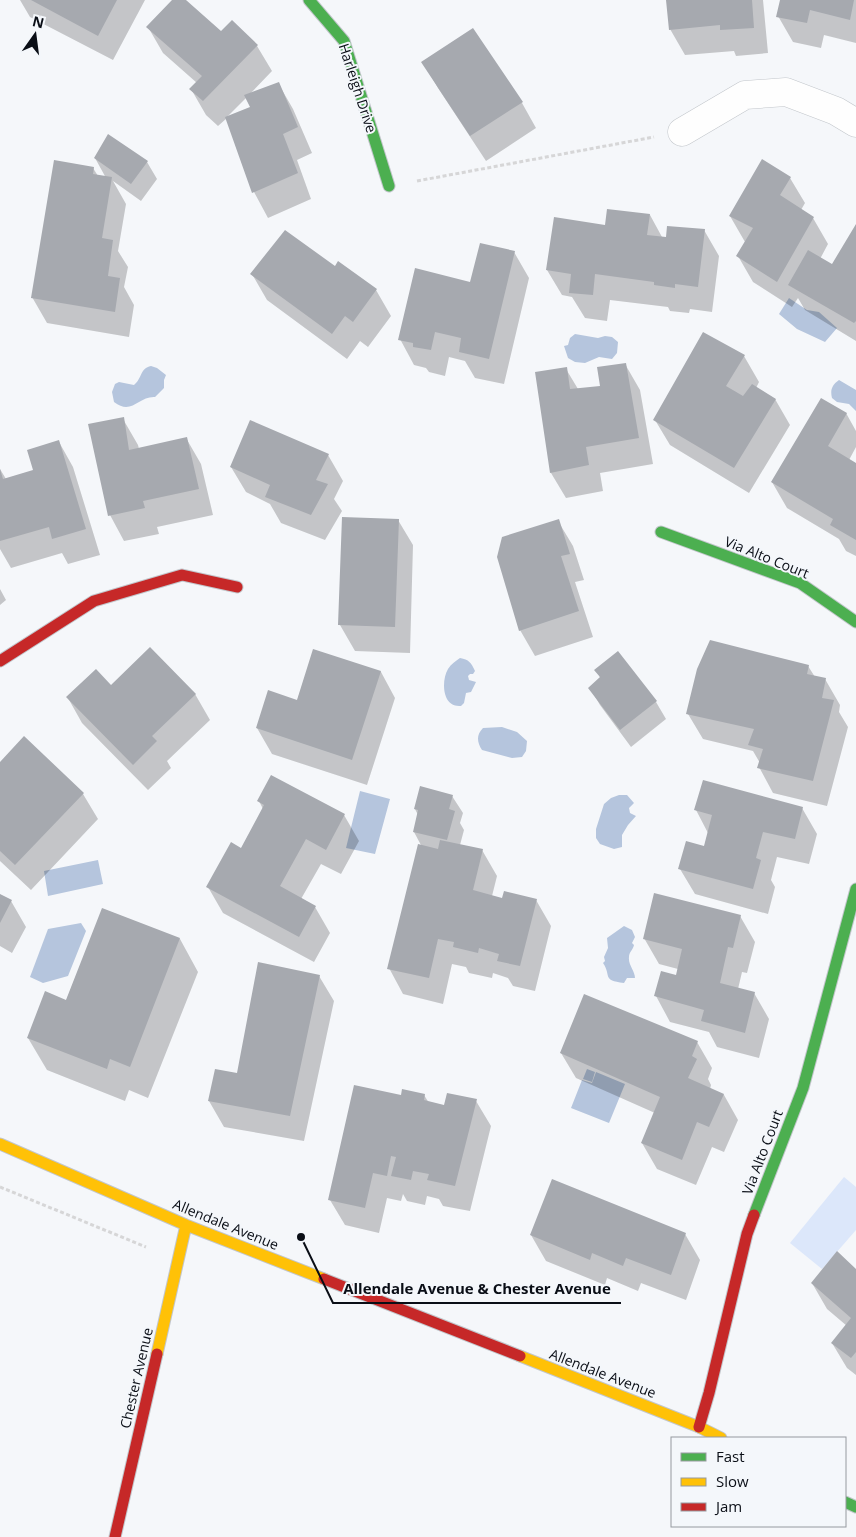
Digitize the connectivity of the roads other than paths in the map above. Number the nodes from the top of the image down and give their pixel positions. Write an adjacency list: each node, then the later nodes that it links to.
1 (309, 0): 4 (street, Harleigh Drive)
2 (856, 123): 3 (street)
3 (682, 132)
4 (389, 186)
5 (662, 532): 7 (street, Via Alto Court)
6 (237, 587): 8 (street)
7 (856, 622)
8 (0, 661)
9 (856, 889): 12 (street, Via Alto Court)
10 (0, 1144): 11 (street, Allendale Avenue)
11 (186, 1225): 12 (street, Allendale Avenue); 14 (street, Chester Avenue)
12 (699, 1427): 13 (street, Allendale Avenue)
13 (719, 1437)
14 (115, 1537)

